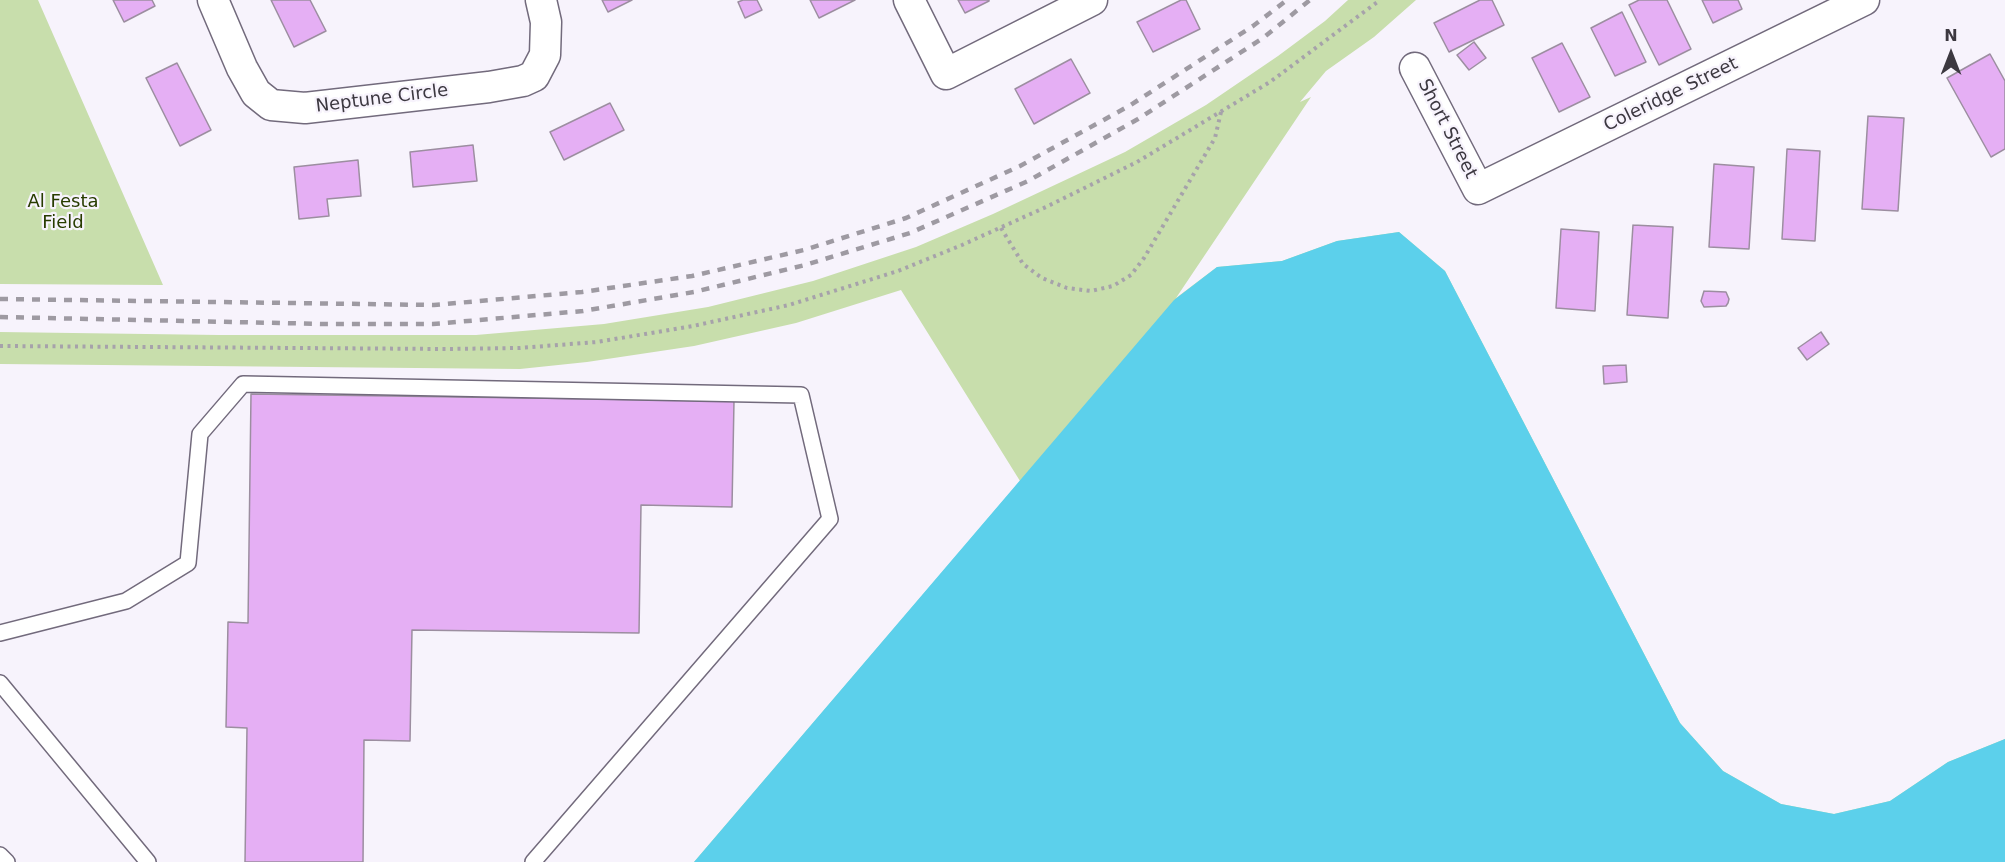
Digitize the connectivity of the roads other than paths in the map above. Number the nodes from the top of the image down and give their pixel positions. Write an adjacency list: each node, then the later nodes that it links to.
1 (213, 0): 2 (street, Neptune Circle)
2 (541, 0)
3 (909, 0): 4 (street)
4 (1092, 0)
5 (1864, 0): 7 (street, Coleridge Street)
6 (1415, 68): 7 (street, Short Street)
7 (1478, 189)
8 (0, 633): 13 (lane)
9 (0, 683): 12 (lane)
10 (0, 855): 11 (lane)
11 (7, 862)
12 (148, 862)
13 (532, 862)

